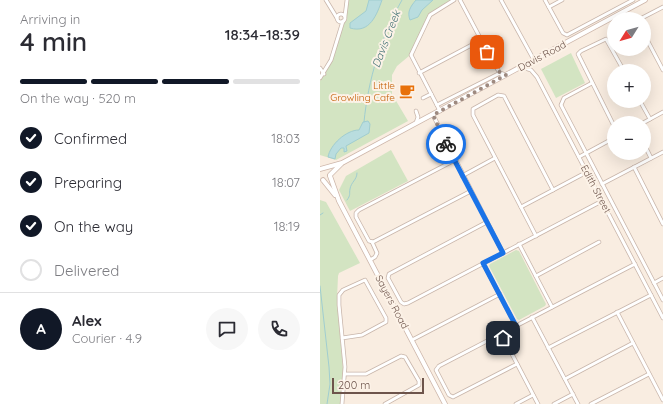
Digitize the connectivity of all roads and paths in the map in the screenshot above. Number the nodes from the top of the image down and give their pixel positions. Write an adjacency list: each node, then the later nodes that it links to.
1 (326, 0): 14 (street)
2 (347, 0): 15 (street)
3 (454, 0): 29 (street)
4 (460, 0): 21 (street)
5 (501, 0): 23 (street)
6 (545, 0): 12 (street)
7 (562, 0): 12 (street)
8 (633, 0): 12 (street)
9 (645, 0): 11 (street, Davis Road)
10 (650, 0): 11 (street, Davis Road)
11 (636, 6): 23 (street, Davis Road)
12 (549, 7)
13 (663, 7): 16 (street)
14 (331, 8): 17 (street); 18 (street)
15 (345, 8): 17 (street); 19 (street)
16 (651, 13)
17 (339, 14): 18 (street); 19 (street)
18 (337, 19): 19 (street); 20 (street)
19 (344, 19): 20 (street)
20 (340, 28): 31 (street)
21 (481, 40): 24 (street); 29 (street)
22 (651, 47): 28 (street)
23 (534, 60): 26 (street, Davis Road)
24 (494, 64): 30 (street); 32 (street)
25 (620, 64): 35 (street)
26 (522, 67): 33 (street, Davis Road); 49 (street, Edith Street)
27 (320, 68): 31 (street)
28 (663, 70)
29 (420, 73): 36 (street)
30 (500, 73): 32 (street); 33 (street)
31 (324, 74): 34 (street)
32 (495, 74): 38 (street)
33 (506, 75): 40 (street, Davis Road)
34 (320, 78)
35 (592, 83): 43 (street); 48 (street, Edith Street)
36 (431, 94): 37 (street); 38 (street)
37 (423, 98)
38 (437, 105): 40 (street)
39 (416, 111): 45 (street)
40 (441, 111): 42 (street, Davis Road)
41 (663, 112): 44 (street)
42 (433, 115): 45 (street, Davis Road); 52 (street)
43 (609, 116)
44 (651, 119)
45 (416, 123): 54 (street, Davis Road)
46 (607, 142): 48 (street)
47 (663, 152): 51 (street)
48 (586, 153): 49 (street); 62 (street, Edith Street)
49 (579, 157): 58 (street, Edith Street)
50 (495, 158): 60 (street); 63 (street); 67 (street)
51 (651, 158)
52 (455, 160): 60 (street); 71 (street)
53 (647, 160): 56 (street)
54 (342, 163): 57 (street); 59 (street)
55 (320, 164): 57 (street)
56 (634, 167): 62 (street); 69 (street)
57 (323, 169): 59 (street, Sayers Road)
58 (587, 172): 63 (street); 66 (street, Edith Street)
59 (330, 176): 61 (street); 65 (street, Sayers Road)
60 (462, 176): 64 (street)
61 (321, 180): 65 (street, Sayers Road)
62 (602, 184): 80 (street, Edith Street)
63 (553, 190): 67 (street)
64 (471, 191): 68 (street); 71 (street)
65 (339, 200): 75 (street, Sayers Road)
66 (602, 201): 70 (street); 77 (street, Edith Street)
67 (521, 207): 70 (street)
68 (487, 222): 74 (street); 76 (street)
69 (663, 224)
70 (536, 236): 73 (street)
71 (372, 242): 75 (street)
72 (599, 242): 78 (street)
73 (519, 244): 74 (street); 78 (street)
74 (503, 253): 76 (street)
75 (370, 260): 91 (street, Sayers Road)
76 (483, 263): 81 (street)
77 (635, 264): 82 (street, Edith Street); 84 (street)
78 (536, 276): 84 (street)
79 (663, 278): 80 (street)
80 (654, 283): 83 (street, Edith Street)
81 (500, 294): 88 (street); 91 (street)
82 (651, 294): 85 (street); 87 (street, Edith Street)
83 (663, 300)
84 (552, 307): 86 (street)
85 (617, 312): 92 (street); 93 (street)
86 (532, 317): 88 (street); 93 (street)
87 (663, 318)
88 (516, 326): 89 (street)
89 (501, 333): 94 (street); 94 (street)
90 (342, 338): 90 (street); 95 (street)
91 (412, 340): 103 (street, Sayers Road)
92 (633, 343): 96 (street); 97 (street)
93 (548, 348): 97 (street)
94 (517, 364): 99 (street)
95 (345, 374): 101 (street); 102 (street)
96 (649, 374): 100 (street); 108 (street)
97 (565, 379): 98 (street)
98 (573, 394): 106 (street); 107 (street)
99 (533, 395): 104 (street); 105 (street)
100 (663, 400)
101 (342, 404)
102 (385, 404)
103 (445, 404)
104 (516, 404)
105 (538, 404)
106 (554, 404)
107 (578, 404)
108 (591, 404)

